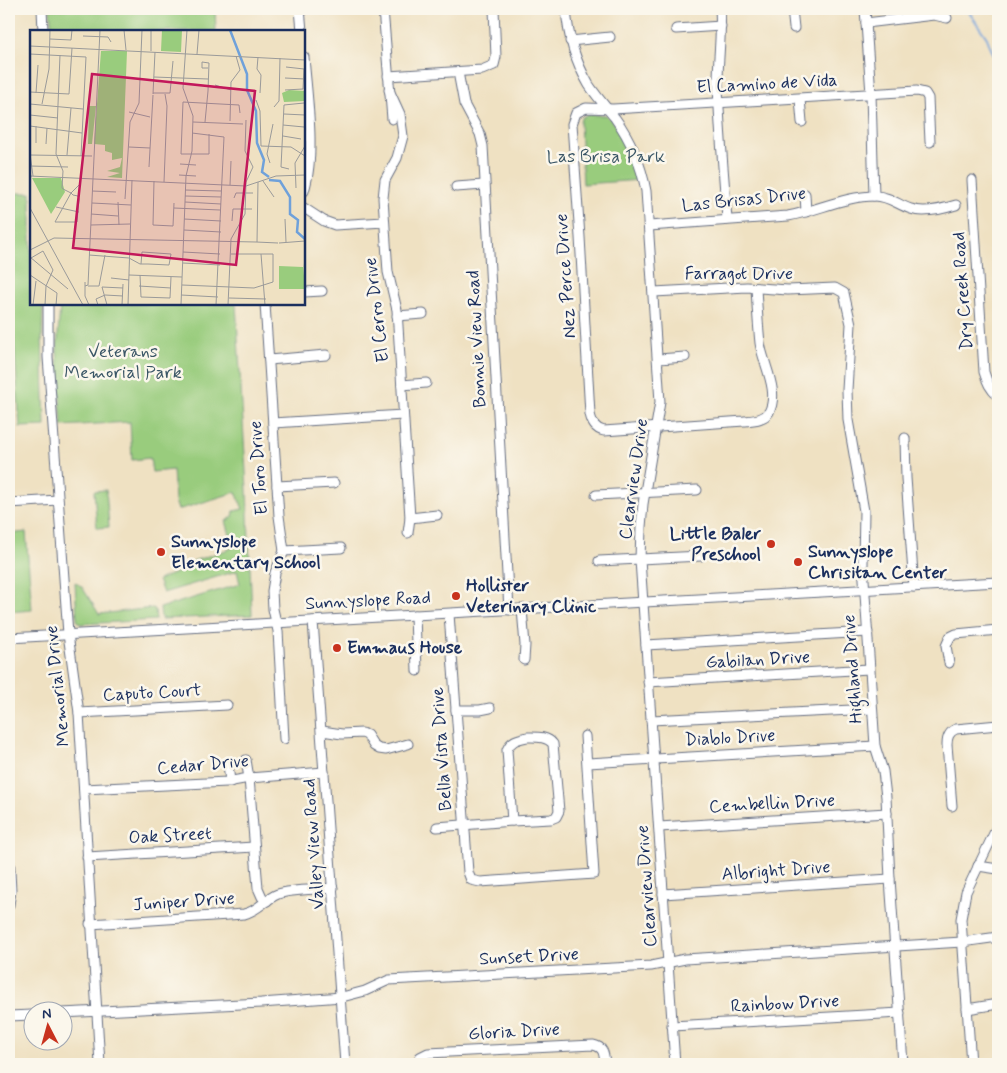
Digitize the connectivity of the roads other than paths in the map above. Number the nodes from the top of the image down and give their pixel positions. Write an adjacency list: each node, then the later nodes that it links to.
1 (42, 9): 14 (street)
2 (300, 9): 15 (street)
3 (383, 9): 20 (street, El Cerro Drive)
4 (494, 9): 18 (street)
5 (566, 9): 17 (street, Clearview Drive)
6 (720, 9): 11 (street)
7 (792, 9): 12 (street)
8 (865, 9): 10 (street)
9 (947, 18): 10 (street)
10 (866, 22): 22 (street)
11 (722, 26): 13 (street); 24 (street)
12 (794, 28)
13 (676, 29)
14 (43, 30)
15 (302, 30)
16 (610, 37): 17 (street)
17 (570, 41): 25 (street, Clearview Drive)
18 (458, 72): 20 (street); 31 (street, Bonnie View Road)
19 (305, 74): 32 (street)
20 (388, 76): 21 (street, El Cerro Drive)
21 (389, 90): 26 (street, El Cerro Drive); 40 (street, El Cerro Drive)
22 (871, 94): 23 (street, El Camino de Vida); 29 (street, El Camino de Vida); 35 (street)
23 (800, 99): 24 (street, El Camino de Vida); 27 (street)
24 (718, 103): 25 (street, El Camino de Vida); 39 (street)
25 (608, 109): 28 (street, El Camino de Vida); 41 (street, Clearview Drive)
26 (392, 119)
27 (802, 122)
28 (572, 125): 60 (street, Nez Perce Drive)
29 (930, 142)
30 (972, 180): 57 (street, Dry Creek Road)
31 (484, 185): 33 (street); 82 (street, Bonnie View Road)
32 (305, 187)
33 (456, 187)
34 (804, 194): 38 (street)
35 (874, 196): 36 (street, Las Brisas Drive); 38 (street, Las Brisas Drive)
36 (956, 205)
37 (305, 209): 40 (street)
38 (806, 212): 39 (street, Las Brisas Drive)
39 (727, 220): 41 (street, Las Brisas Drive)
40 (384, 222): 50 (street, El Cerro Drive)
41 (649, 226): 46 (street, Clearview Drive)
42 (756, 288): 43 (street, Farragot Drive); 46 (street, Farragot Drive); 60 (street)
43 (825, 288): 79 (street, Highland Drive)
44 (322, 291): 45 (street)
45 (305, 292)
46 (654, 292): 53 (street, Clearview Drive)
47 (48, 305): 67 (street, Memorial Drive)
48 (265, 305): 54 (street, El Toro Drive)
49 (422, 314): 50 (street)
50 (397, 316): 56 (street, El Cerro Drive)
51 (326, 355): 54 (street)
52 (685, 357): 53 (street)
53 (659, 359): 60 (street, Clearview Drive)
54 (269, 360): 59 (street, El Toro Drive)
55 (426, 383): 56 (street)
56 (402, 385): 58 (street, El Cerro Drive)
57 (998, 396)
58 (403, 415): 59 (street); 70 (street, El Cerro Drive)
59 (273, 423): 63 (street, El Toro Drive)
60 (657, 427): 65 (street, Clearview Drive)
61 (905, 438): 78 (street)
62 (334, 483): 63 (street)
63 (277, 486): 73 (street, El Toro Drive)
64 (697, 490): 65 (street)
65 (646, 493): 66 (street); 75 (street, Clearview Drive)
66 (596, 495)
67 (58, 500): 68 (street); 89 (street, Memorial Drive)
68 (9, 504)
69 (437, 515): 70 (street)
70 (410, 518): 71 (street, El Cerro Drive)
71 (408, 533)
72 (341, 548): 73 (street)
73 (284, 551): 86 (street)
74 (701, 556): 75 (street)
75 (640, 560): 76 (street); 80 (street, Clearview Drive)
76 (598, 561)
77 (998, 582): 78 (street, Sunnyslope Road)
78 (914, 587): 79 (street, Sunnyslope Road)
79 (865, 590): 80 (street, Sunnyslope Road); 88 (street, Highland Drive)
80 (643, 602): 81 (street, Sunnyslope Road); 91 (street, Clearview Drive)
81 (522, 609): 82 (street, Sunnyslope Road); 92 (street)
82 (509, 610): 83 (street, Sunnyslope Road)
83 (449, 614): 84 (street, Sunnyslope Road); 100 (street, Bella Vista Drive)
84 (414, 615): 85 (street, Sunnyslope Road); 95 (street)
85 (314, 621): 86 (street, Sunnyslope Road); 104 (street, Valley View Road)
86 (276, 624): 89 (street, Sunnyslope Road); 106 (street)
87 (998, 630): 93 (street)
88 (868, 632): 91 (street); 94 (street, Highland Drive)
89 (68, 634): 90 (street, Sunnyslope Road); 101 (street, Memorial Drive)
90 (9, 638)
91 (646, 645): 96 (street, Clearview Drive)
92 (524, 660)
93 (949, 663)
94 (869, 669): 96 (street, Gabilan Drive); 99 (street, Highland Drive)
95 (417, 672)
96 (648, 682): 102 (street, Clearview Drive)
97 (227, 705): 101 (street, Caputo Court)
98 (490, 708): 100 (street)
99 (872, 709): 102 (street); 108 (street, Highland Drive)
100 (456, 710): 120 (street, Bella Vista Drive)
101 (79, 714): 116 (street, Memorial Drive)
102 (651, 720): 109 (street, Clearview Drive)
103 (998, 726): 117 (street)
104 (322, 731): 107 (street); 113 (street, Valley View Road)
105 (585, 736): 111 (street)
106 (284, 739)
107 (408, 744)
108 (874, 746): 109 (street, Diablo Drive); 118 (street, Highland Drive)
109 (654, 759): 111 (street, Diablo Drive); 123 (street, Clearview Drive)
110 (246, 760): 114 (street)
111 (588, 763): 120 (street, Bella Vista Drive)
112 (228, 764): 115 (street)
113 (324, 772): 114 (street, Cedar Drive); 130 (street, Valley View Road)
114 (250, 778): 115 (street, Cedar Drive); 124 (street)
115 (230, 782): 116 (street, Cedar Drive)
116 (84, 789): 126 (street, Memorial Drive)
117 (952, 806)
118 (887, 813): 123 (street, Cembellin Drive); 129 (street, Highland Drive)
119 (512, 821): 119 (street); 120 (street)
120 (463, 825): 122 (street)
121 (998, 825): 127 (street)
122 (437, 827)
123 (660, 827): 131 (street, Clearview Drive)
124 (254, 847): 126 (street, Oak Street); 132 (street)
125 (9, 852): 133 (street)
126 (87, 857): 134 (street, Memorial Drive)
127 (978, 866): 128 (street); 136 (street)
128 (998, 869)
129 (890, 879): 131 (street, Albright Drive); 137 (street, Highland Drive)
130 (333, 888): 132 (street, Juniper Drive); 139 (street, Valley View Road)
131 (663, 894): 138 (street, Clearview Drive)
132 (267, 901): 134 (street, Juniper Drive)
133 (9, 905)
134 (90, 924): 142 (street, Memorial Drive)
135 (998, 937): 136 (street, Sunset Drive)
136 (962, 942): 137 (street, Sunset Drive); 141 (street)
137 (896, 947): 138 (street, Sunset Drive); 144 (street, Highland Drive)
138 (669, 963): 139 (street, Sunset Drive); 147 (street, Clearview Drive)
139 (342, 997): 142 (street, Sunset Drive); 149 (street, Valley View Road)
140 (998, 1004): 141 (street)
141 (967, 1008): 154 (street)
142 (97, 1011): 143 (street, Sunset Drive); 148 (street, Memorial Drive)
143 (72, 1012)
144 (900, 1013): 147 (street, Rainbow Drive); 153 (street, Highland Drive)
145 (22, 1015): 146 (street)
146 (9, 1016)
147 (672, 1026): 152 (street, Clearview Drive)
148 (100, 1064)
149 (345, 1064)
150 (418, 1064): 151 (street, Gloria Drive)
151 (605, 1064)
152 (674, 1064)
153 (903, 1064)
154 (971, 1064)

